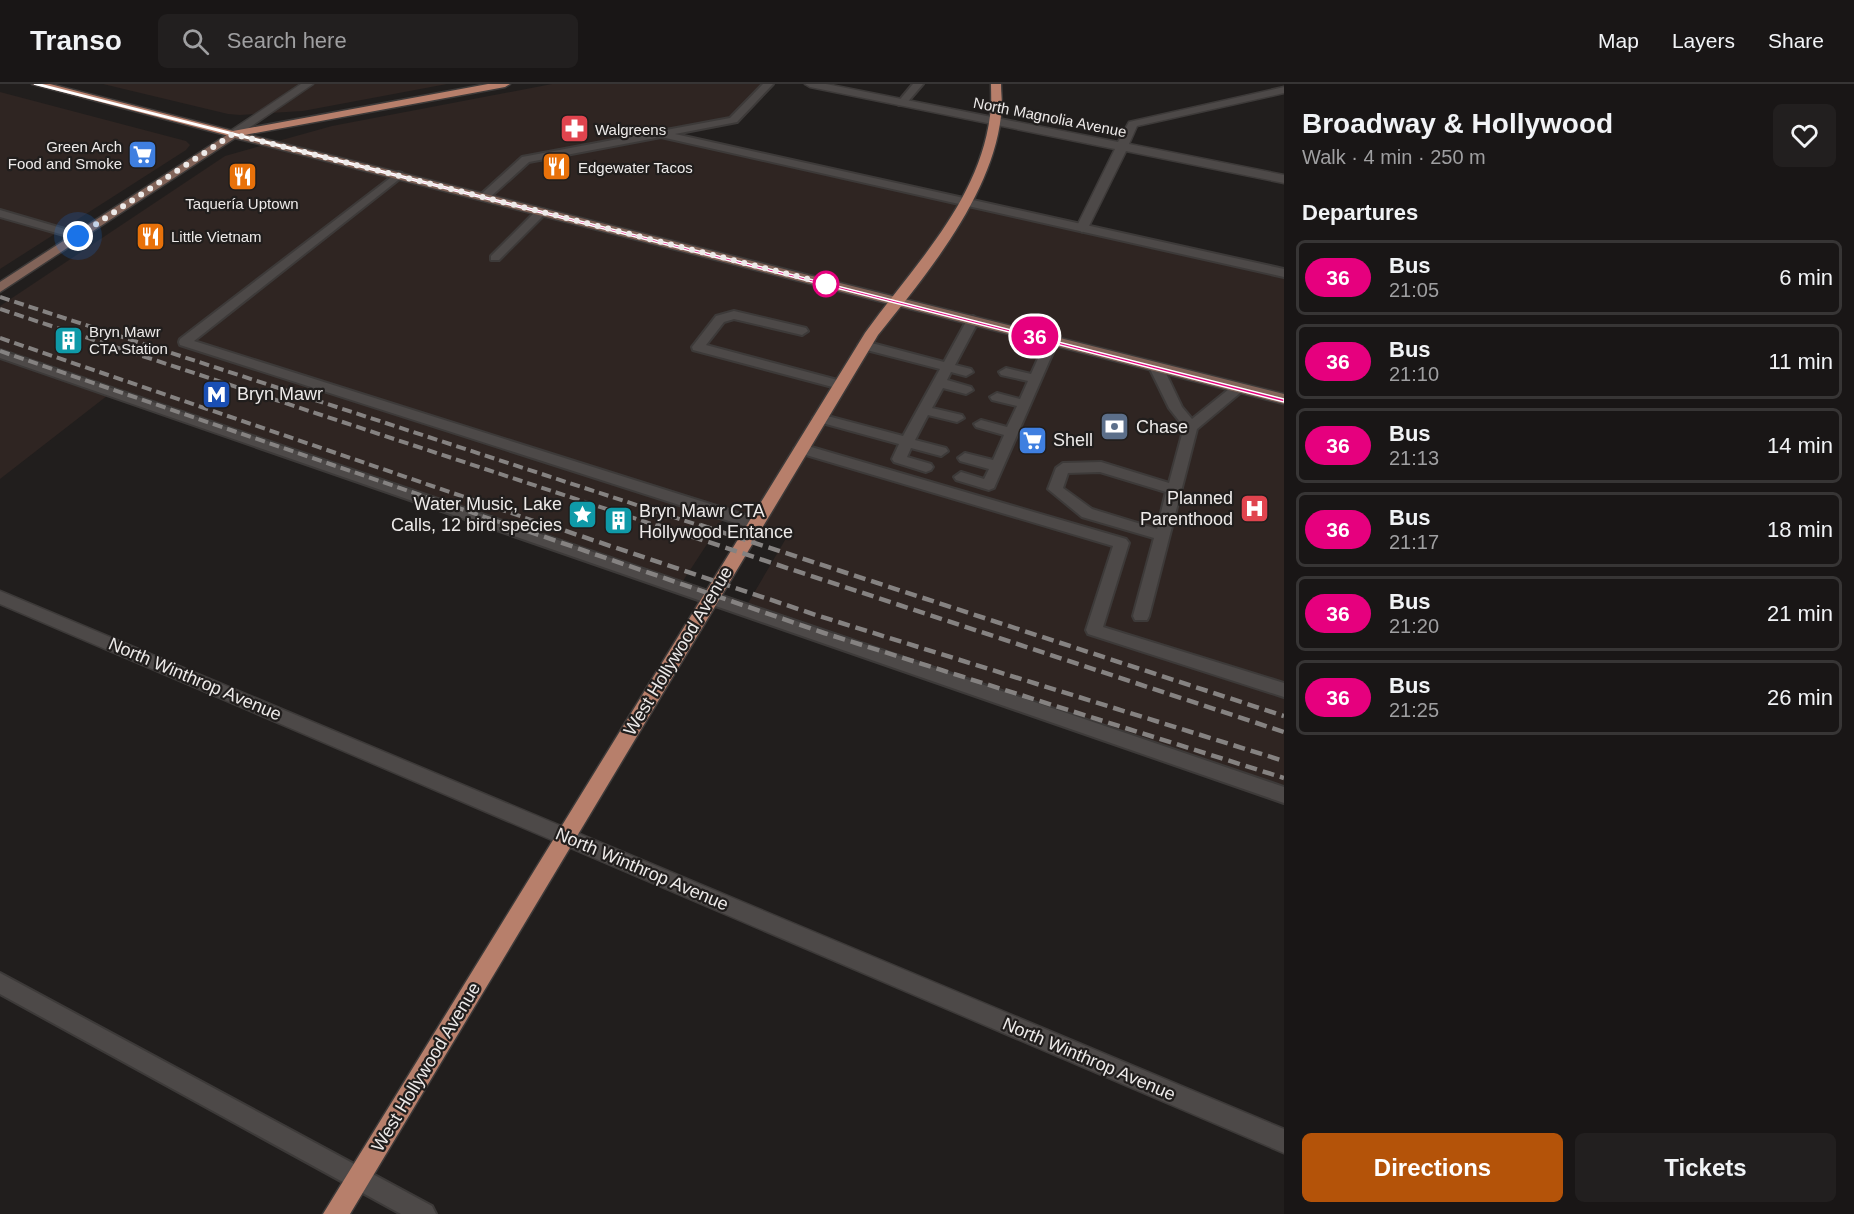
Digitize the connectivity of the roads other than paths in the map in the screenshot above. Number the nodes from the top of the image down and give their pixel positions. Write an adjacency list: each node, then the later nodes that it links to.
1 (37, 84): 11 (main road)
2 (308, 84): 11 (street)
3 (505, 84): 11 (main road)
4 (768, 84): 12 (lane)
5 (810, 84): 9 (street, North Magnolia Avenue)
6 (918, 84): 9 (lane)
7 (996, 84): 10 (main road, West Hollywood Avenue)
8 (1284, 90): 13 (street)
9 (902, 103): 10 (street, North Magnolia Avenue)
10 (997, 122): 13 (street, North Magnolia Avenue); 17 (main road, West Hollywood Avenue)
11 (233, 134): 14 (main road); 21 (main road)
12 (662, 134): 16 (lane); 17 (lane)
13 (1121, 147): 15 (street, North Magnolia Avenue); 20 (street)
14 (398, 175): 16 (main road); 58 (lane)
15 (1284, 179)
16 (484, 197): 18 (main road)
17 (965, 201): 20 (lane); 25 (main road, West Hollywood Avenue)
18 (541, 212): 22 (lane); 25 (main road)
19 (0, 213): 21 (lane)
20 (1082, 228): 23 (lane)
21 (78, 236): 24 (main road)
22 (495, 258)
23 (1284, 273)
24 (0, 288)
25 (899, 302): 26 (main road); 29 (main road, West Hollywood Avenue)
26 (973, 320): 28 (main road); 31 (lane)
27 (801, 332): 38 (lane)
28 (1052, 341): 33 (main road); 37 (lane)
29 (864, 345): 31 (lane); 38 (main road, West Hollywood Avenue)
30 (0, 354): 61 (lane)
31 (949, 362): 32 (lane); 34 (lane); 36 (lane)
32 (979, 365)
33 (1156, 367): 39 (main road); 48 (lane)
34 (966, 372)
35 (1009, 378): 37 (lane)
36 (938, 382): 40 (lane); 44 (lane)
37 (1032, 384): 43 (lane)
38 (840, 385): 45 (main road, West Hollywood Avenue)
39 (1239, 388): 42 (main road); 48 (lane)
40 (966, 390)
41 (997, 397): 43 (lane)
42 (1284, 399)
43 (1024, 404): 49 (lane)
44 (925, 410): 46 (lane); 50 (lane)
45 (820, 418): 50 (lane); 51 (main road, West Hollywood Avenue)
46 (957, 418)
47 (981, 424): 49 (lane)
48 (1191, 427): 57 (lane)
49 (1012, 432): 54 (lane)
50 (907, 441): 52 (lane); 55 (lane)
51 (801, 449): 58 (main road, West Hollywood Avenue); 63 (lane)
52 (941, 451)
53 (965, 458): 54 (lane)
54 (996, 466): 56 (lane)
55 (926, 467)
56 (961, 477)
57 (1175, 490): 59 (lane); 59 (lane)
58 (756, 524): 61 (main road, West Hollywood Avenue)
59 (1164, 536): 62 (lane)
60 (0, 597): 65 (street, North Winthrop Avenue)
61 (710, 598): 64 (lane); 65 (main road, West Hollywood Avenue)
62 (1141, 616)
63 (1284, 690)
64 (1284, 795)
65 (566, 837): 67 (street, North Winthrop Avenue); 68 (main road, West Hollywood Avenue)
66 (0, 983): 68 (lane)
67 (1284, 1141)
68 (358, 1178): 69 (main road, West Hollywood Avenue); 70 (lane)
69 (336, 1214)
70 (424, 1214)

